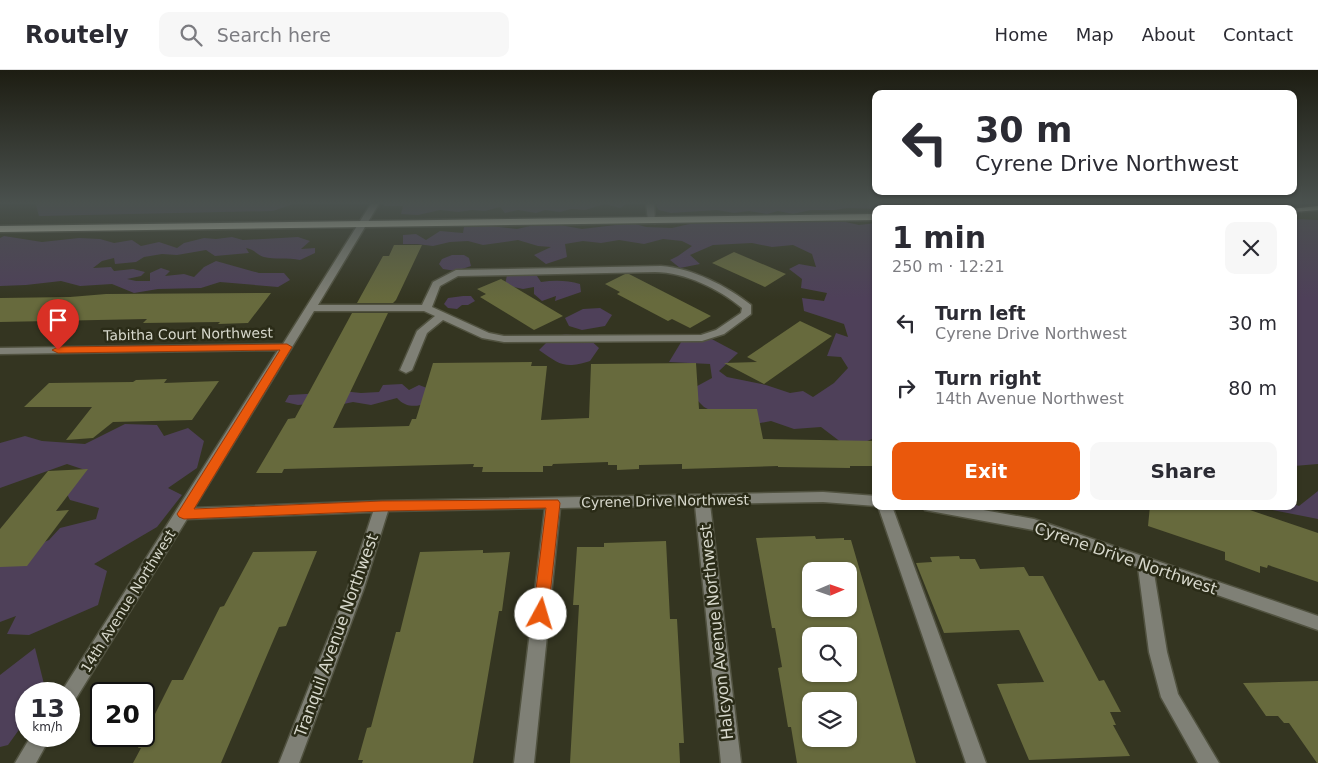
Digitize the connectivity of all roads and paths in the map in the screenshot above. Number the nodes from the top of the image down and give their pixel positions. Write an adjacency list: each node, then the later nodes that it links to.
1 (356, 234): 2 (street, 14th Avenue Northwest)
2 (312, 308): 3 (street); 5 (street, 14th Avenue Northwest)
3 (426, 308): 4 (street); 4 (street)
4 (442, 316): 7 (street)
5 (287, 347): 6 (street, Tabitha Court Northwest); 14 (street, 14th Avenue Northwest)
6 (0, 351)
7 (406, 370)
8 (702, 500): 9 (street, Cyrene Drive Northwest); 10 (street, Cyrene Drive Northwest); 22 (street, Halcyon Avenue Northwest)
9 (872, 501)
10 (553, 503): 11 (street, Cyrene Drive Northwest); 21 (street)
11 (382, 506): 14 (street, Cyrene Drive Northwest); 20 (street, Tranquil Avenue Northwest)
12 (886, 510): 23 (street)
13 (951, 510): 15 (street, Cyrene Drive Northwest)
14 (184, 514): 17 (street, 14th Avenue Northwest)
15 (1145, 564): 16 (street, Cyrene Drive Northwest); 24 (street)
16 (1318, 623)
17 (77, 682)
18 (35, 747): 19 (street)
19 (25, 763)
20 (289, 763)
21 (524, 763)
22 (731, 763)
23 (976, 763)
24 (1209, 763)

